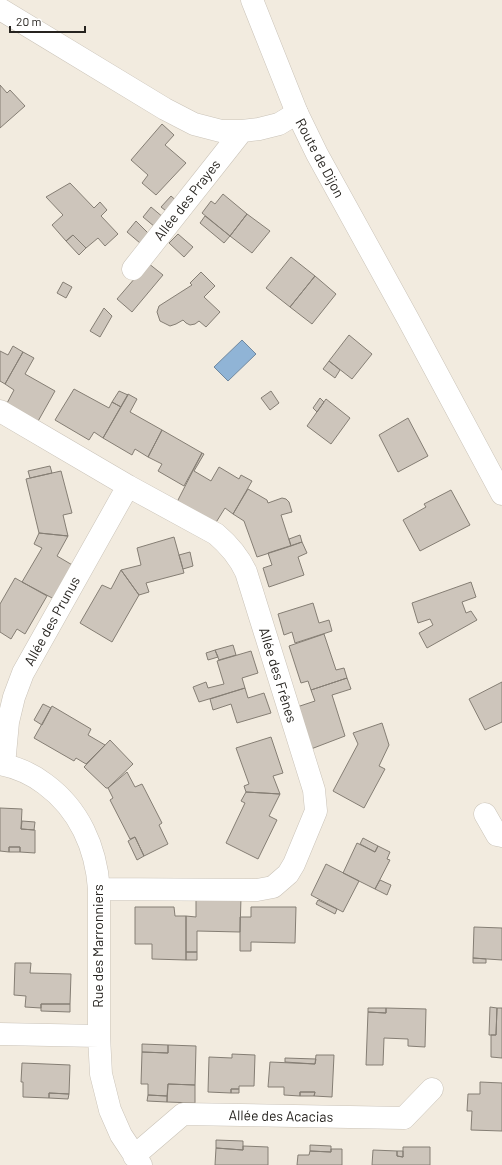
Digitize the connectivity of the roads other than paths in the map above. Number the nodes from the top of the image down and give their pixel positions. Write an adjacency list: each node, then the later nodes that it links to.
1 (252, 0): 3 (street)
2 (0, 9): 4 (street, Route de Dijon)
3 (296, 113): 4 (street, Route de Dijon); 8 (street, Route de Dijon)
4 (242, 131): 5 (street, Allée des Prayes)
5 (133, 269)
6 (0, 411): 7 (street, Allée des Frênes)
7 (128, 486): 9 (street, Allée des Prunus); 12 (street, Allée des Frênes)
8 (502, 494)
9 (2, 765): 12 (street, Rue des Marronniers)
10 (485, 814): 11 (street)
11 (502, 836)
12 (99, 889): 14 (street, Rue des Marronniers)
13 (0, 1034): 14 (street)
14 (99, 1036): 16 (street, Rue des Marronniers)
15 (432, 1089): 16 (street, Allée des Acacias)
16 (138, 1161)

